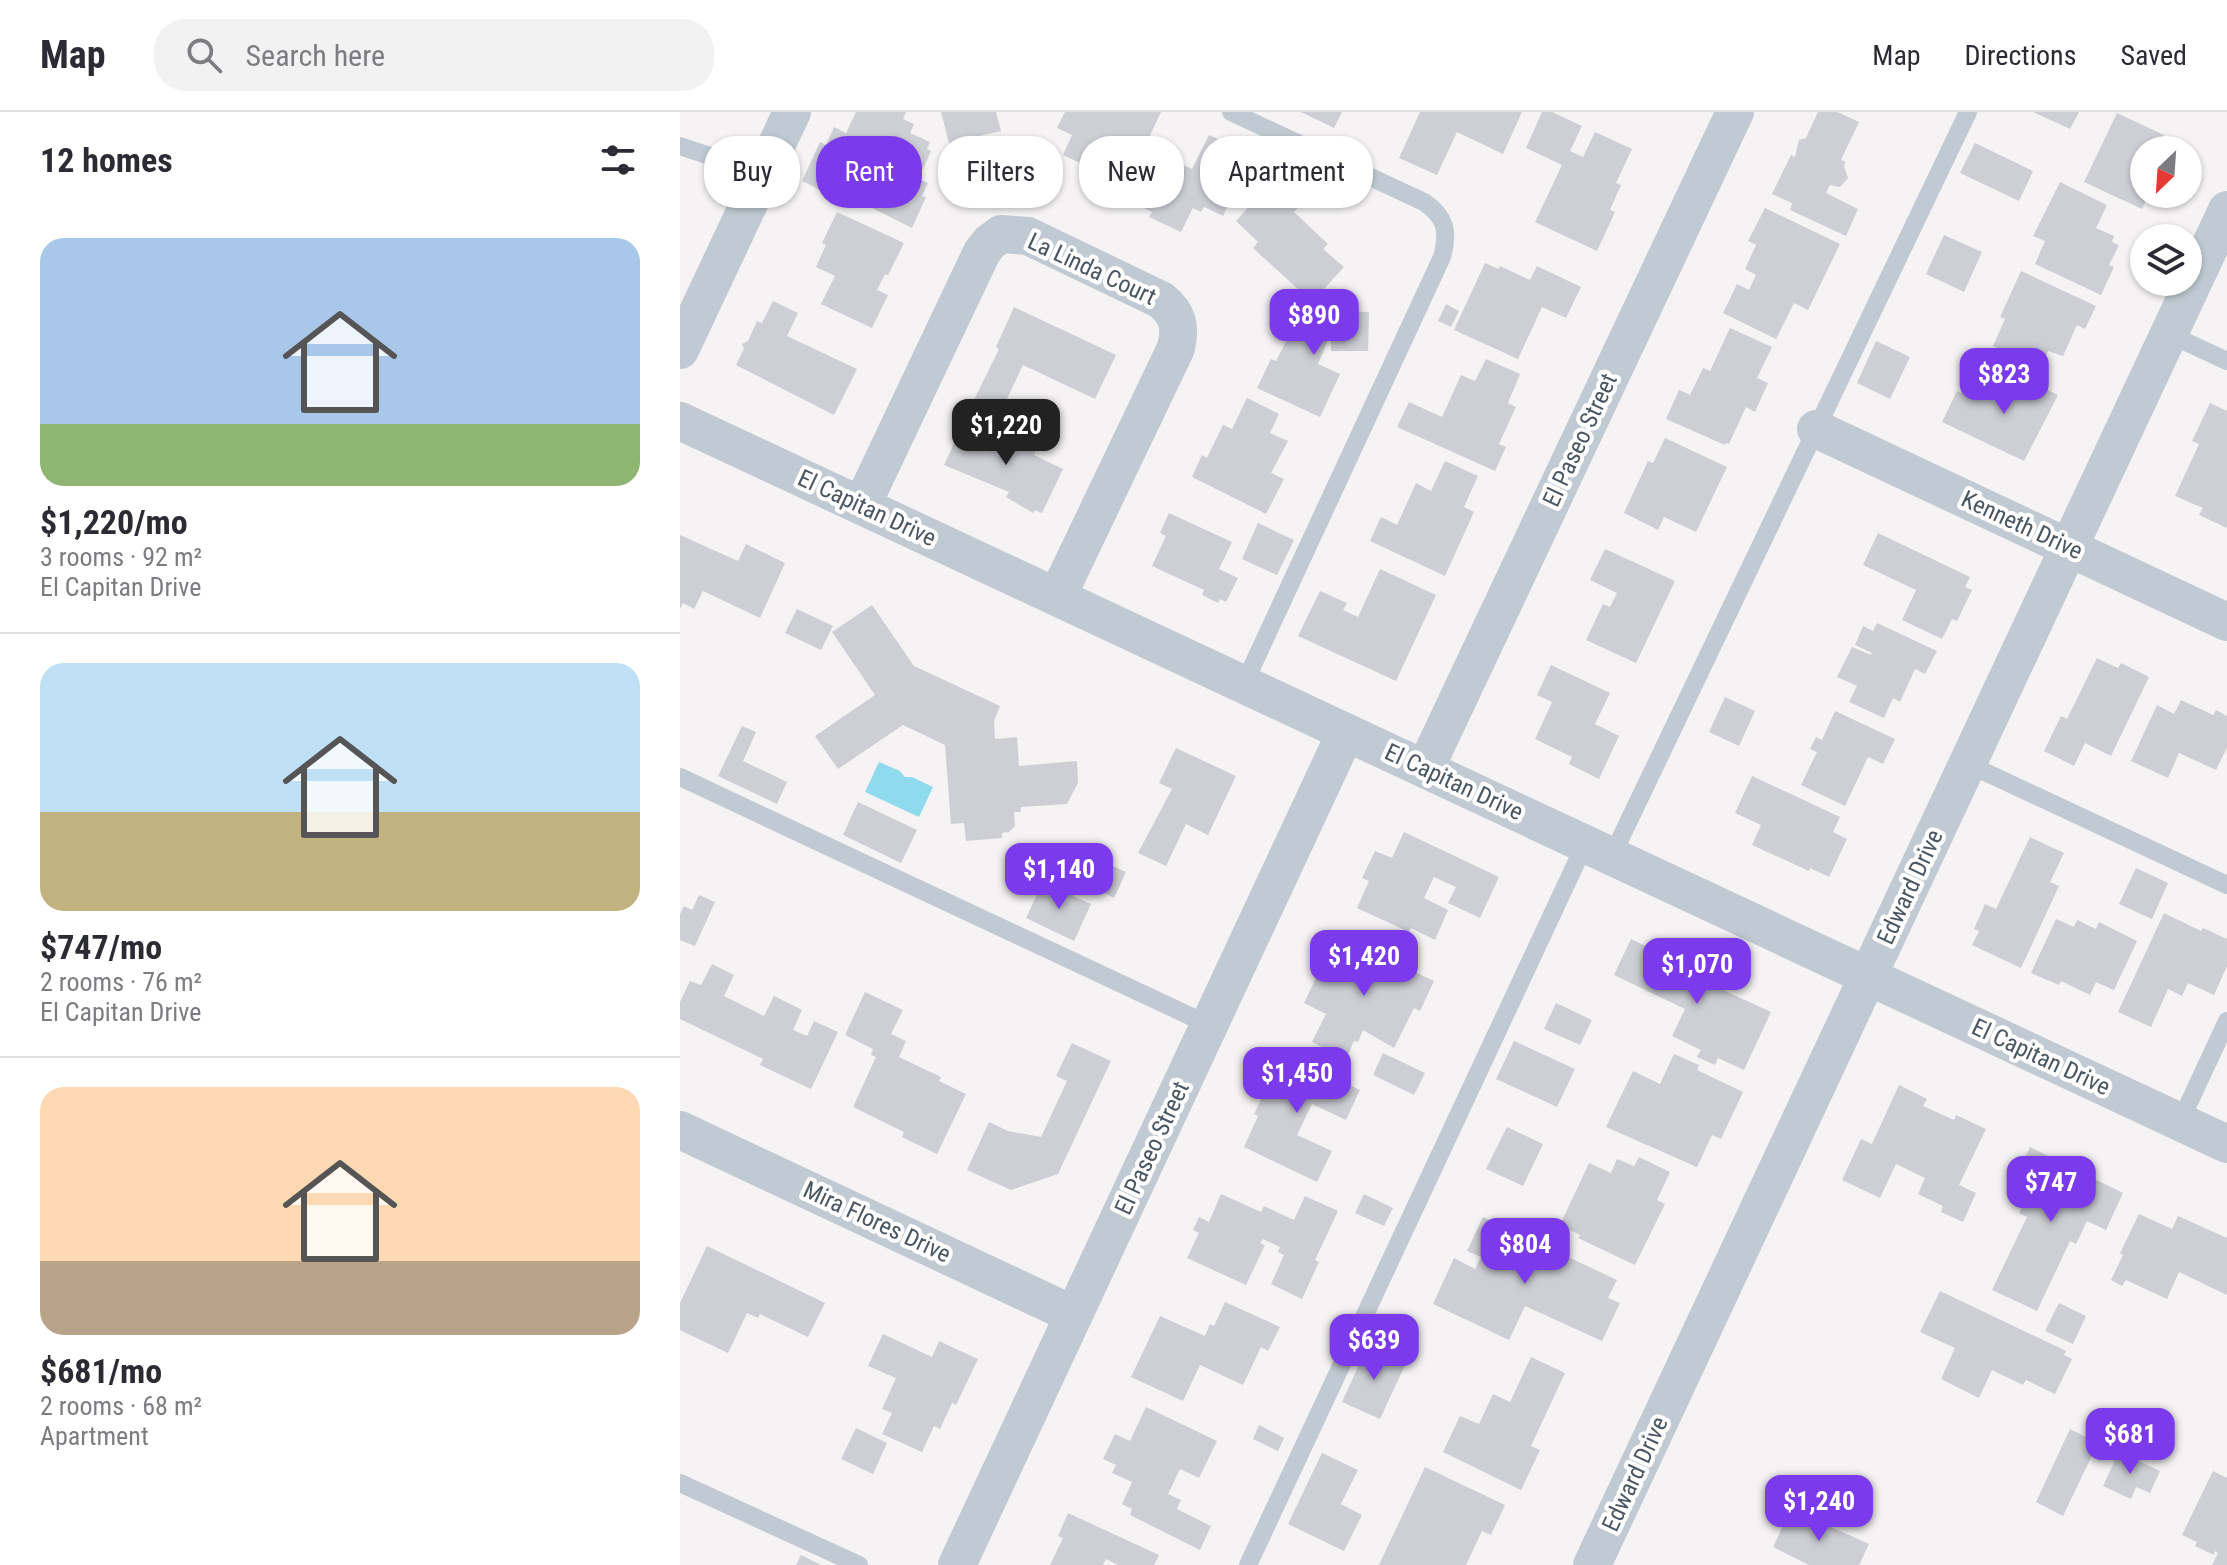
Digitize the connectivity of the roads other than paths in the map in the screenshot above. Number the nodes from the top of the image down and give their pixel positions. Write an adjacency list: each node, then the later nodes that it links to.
1 (792, 112): 5 (street)
2 (1231, 112): 19 (lane)
3 (1968, 112): 14 (lane)
4 (1726, 115): 22 (street, El Paseo Street)
5 (781, 136)
6 (680, 146): 7 (lane)
7 (704, 154)
8 (747, 208): 11 (street)
9 (2227, 210): 10 (street, Edward Drive)
10 (2169, 334): 12 (lane); 16 (street, Edward Drive)
11 (680, 350)
12 (2227, 361)
13 (680, 421): 15 (street, El Capitan Drive)
14 (1816, 429): 16 (street, Kenneth Drive); 24 (lane)
15 (862, 505): 17 (street, El Capitan Drive); 17 (street, La Linda Court)
16 (2069, 547): 18 (street, Kenneth Drive); 21 (street, Edward Drive)
17 (1057, 597): 19 (street, El Capitan Drive)
18 (2227, 622)
19 (1244, 684): 20 (street, El Capitan Drive)
20 (1346, 732): 22 (street, El Capitan Drive); 28 (street, El Paseo Street)
21 (1968, 764): 25 (lane); 26 (street, Edward Drive)
22 (1425, 769): 24 (street, El Capitan Drive)
23 (680, 777): 28 (lane)
24 (1598, 850): 26 (street, El Capitan Drive); 36 (lane)
25 (2227, 885)
26 (1868, 976): 29 (street, El Capitan Drive); 37 (street, Edward Drive)
27 (2227, 1021): 29 (lane)
28 (1209, 1025): 32 (street, El Paseo Street)
29 (2180, 1122): 31 (street, El Capitan Drive)
30 (680, 1130): 32 (street, Mira Flores Drive)
31 (2227, 1144)
32 (1074, 1315): 35 (street, El Paseo Street)
33 (680, 1483): 34 (lane)
34 (859, 1565)
35 (957, 1565)
36 (1248, 1565)
37 (1592, 1565)

